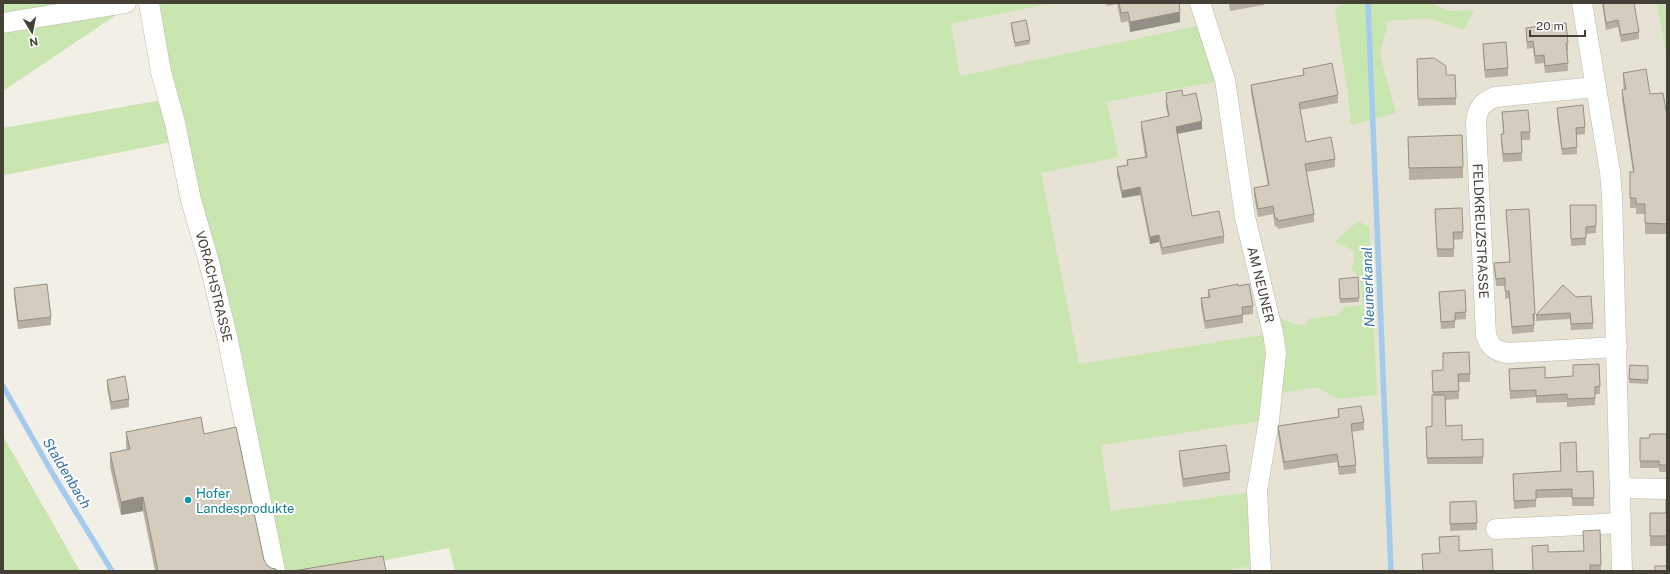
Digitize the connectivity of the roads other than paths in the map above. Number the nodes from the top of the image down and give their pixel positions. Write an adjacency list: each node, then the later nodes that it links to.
1 (126, 3): 5 (street)
2 (149, 3): 12 (street, VORACHSTRASSE)
3 (1200, 3): 13 (street, AM NEUNER)
4 (1582, 3): 6 (street)
5 (3, 23)
6 (1596, 88): 7 (street); 7 (street, FELDKREUZSTRASSE)
7 (1617, 347): 8 (street)
8 (1620, 488): 9 (street); 10 (street)
9 (1667, 489)
10 (1621, 523): 11 (street); 14 (street)
11 (1496, 529)
12 (275, 571)
13 (1261, 571)
14 (1622, 571)

